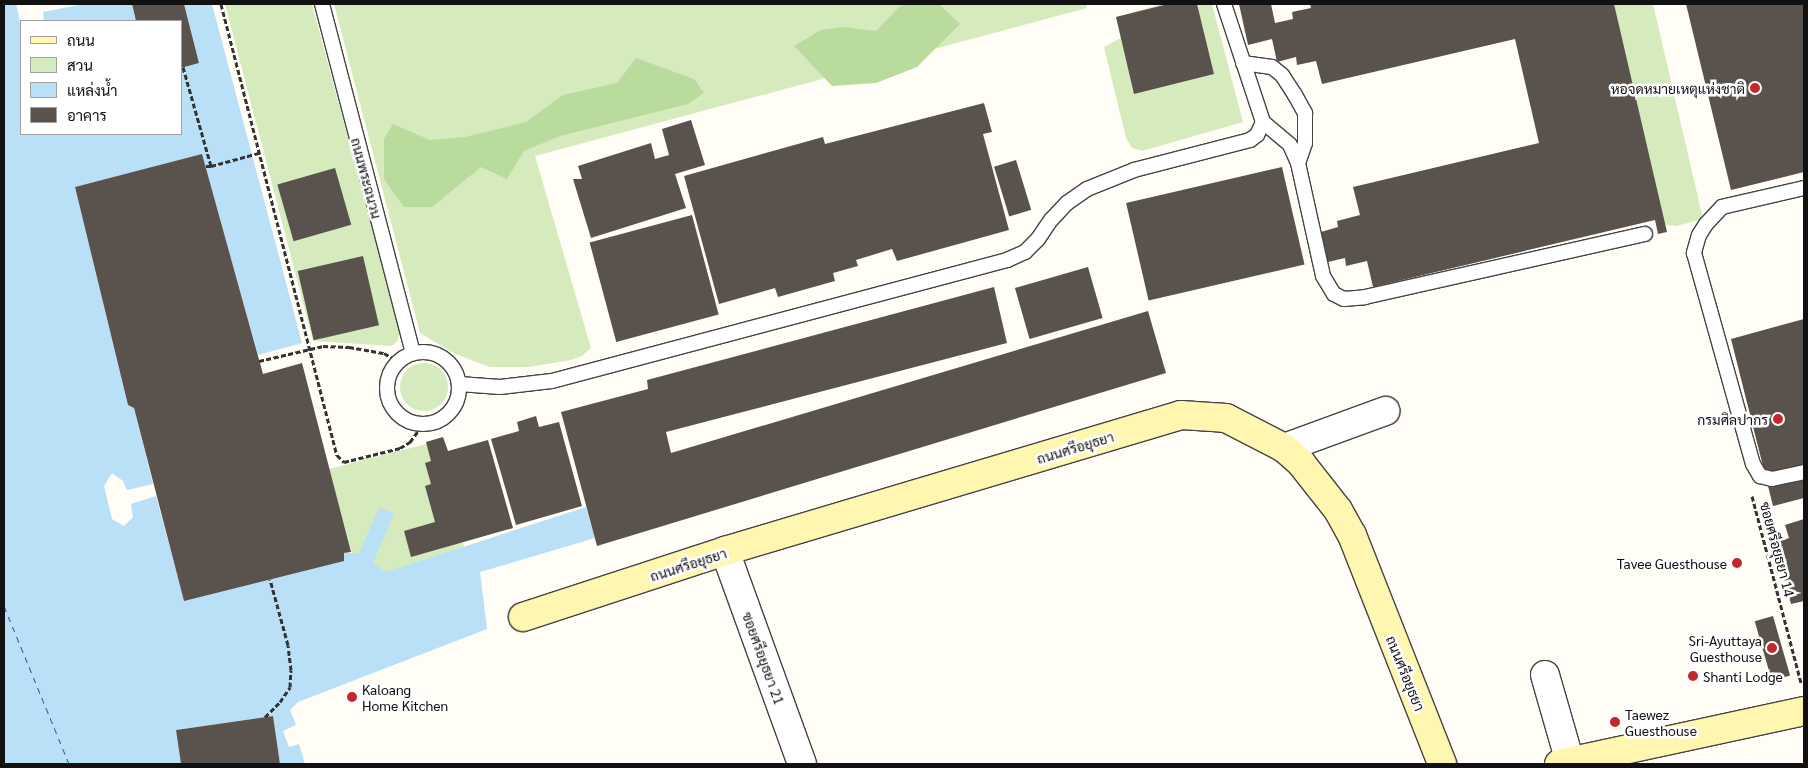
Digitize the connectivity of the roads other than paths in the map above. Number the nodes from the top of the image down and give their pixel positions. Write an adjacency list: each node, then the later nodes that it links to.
1 (322, 4): 8 (lane, ถนนพระฉนวน)
2 (1224, 4): 3 (lane)
3 (1244, 63): 4 (lane); 5 (lane)
4 (1263, 122): 5 (lane); 9 (lane)
5 (1298, 163): 7 (lane)
6 (1804, 188): 12 (lane)
7 (1645, 234)
8 (413, 353): 9 (lane); 9 (lane)
9 (459, 384)
10 (1385, 411): 11 (street)
11 (1284, 448): 13 (street, ถนนศรีอยุธยา); 19 (street, ถนนศรีอยุธยา)
12 (1804, 472)
13 (725, 551): 14 (street, ถนนศรีอยุธยา); 18 (street, ซอยศรีอยุธยา 21)
14 (523, 618)
15 (1545, 675): 17 (street)
16 (1803, 699): 17 (street)
17 (1565, 763)
18 (802, 764)
19 (1442, 764)

